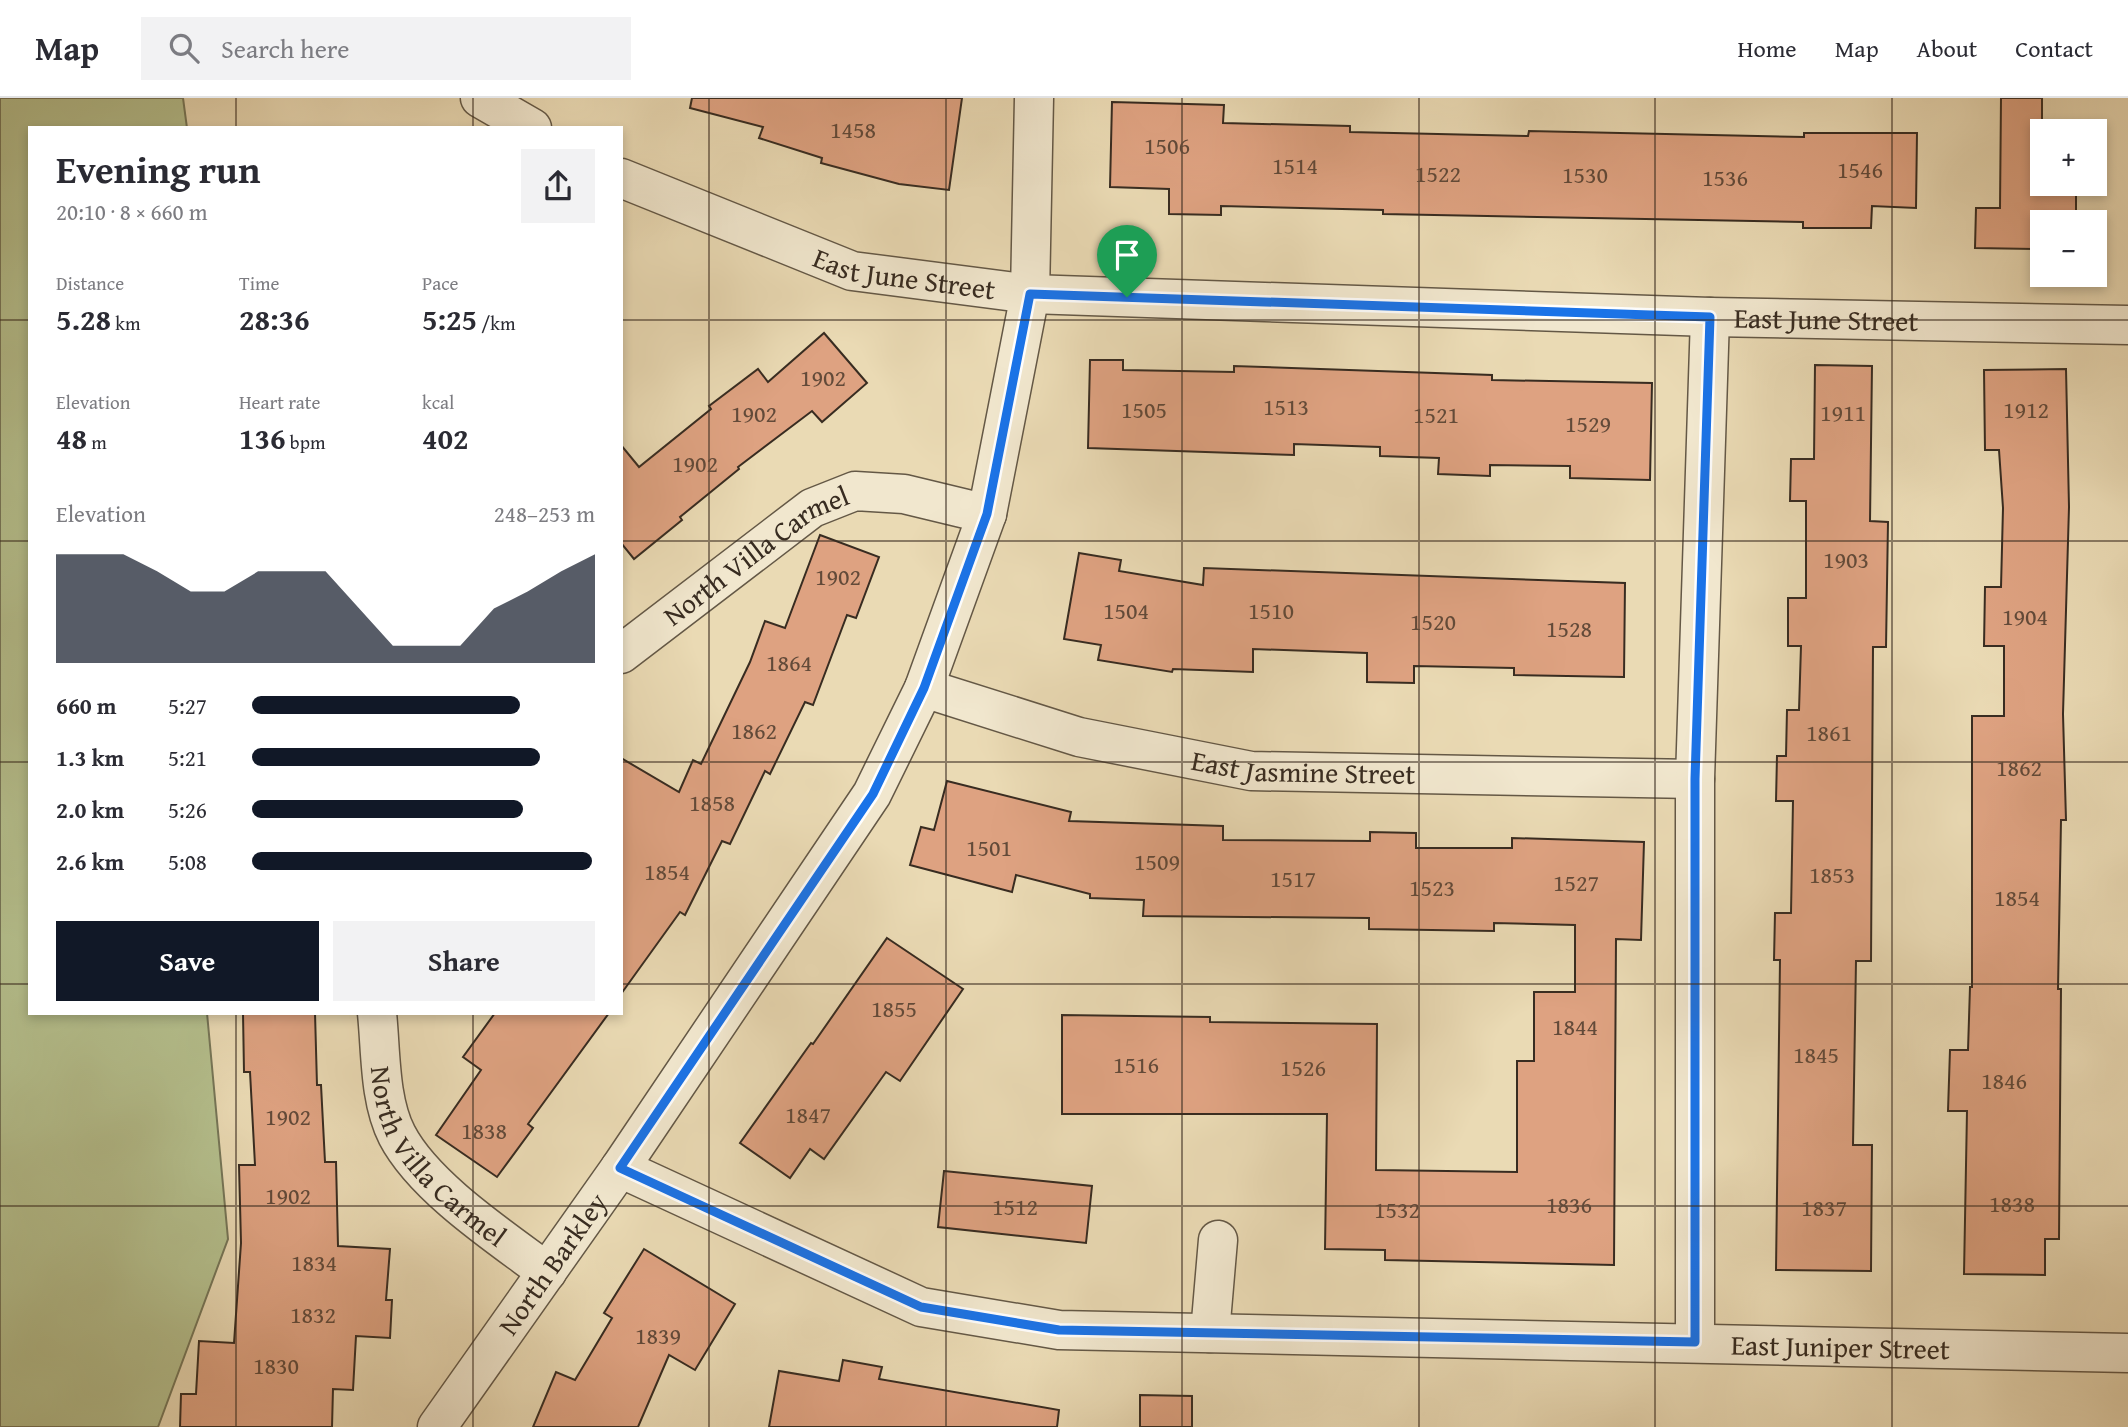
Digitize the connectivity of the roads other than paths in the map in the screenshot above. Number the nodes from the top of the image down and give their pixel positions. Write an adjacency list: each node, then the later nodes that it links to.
1 (480, 98): 3 (street)
2 (1034, 98): 5 (street, North Barkley)
3 (529, 126)
4 (623, 179): 5 (street, East June Street)
5 (1030, 294): 6 (street, East June Street); 8 (street, North Barkley)
6 (1710, 317): 7 (street, East June Street); 11 (street)
7 (2128, 325)
8 (987, 514): 9 (street, North Villa Carmel); 10 (street, North Barkley)
9 (623, 652)
10 (924, 688): 11 (street, East Jasmine Street); 13 (street, North Barkley)
11 (1695, 779): 17 (street)
12 (377, 1015): 15 (street, North Villa Carmel)
13 (620, 1168): 15 (street, North Barkley); 16 (street, East Juniper Street)
14 (1218, 1240): 16 (street)
15 (547, 1272): 19 (street, North Barkley)
16 (1210, 1333): 17 (street, East Juniper Street)
17 (1695, 1342): 18 (street, East Juniper Street)
18 (2128, 1353)
19 (437, 1427)

